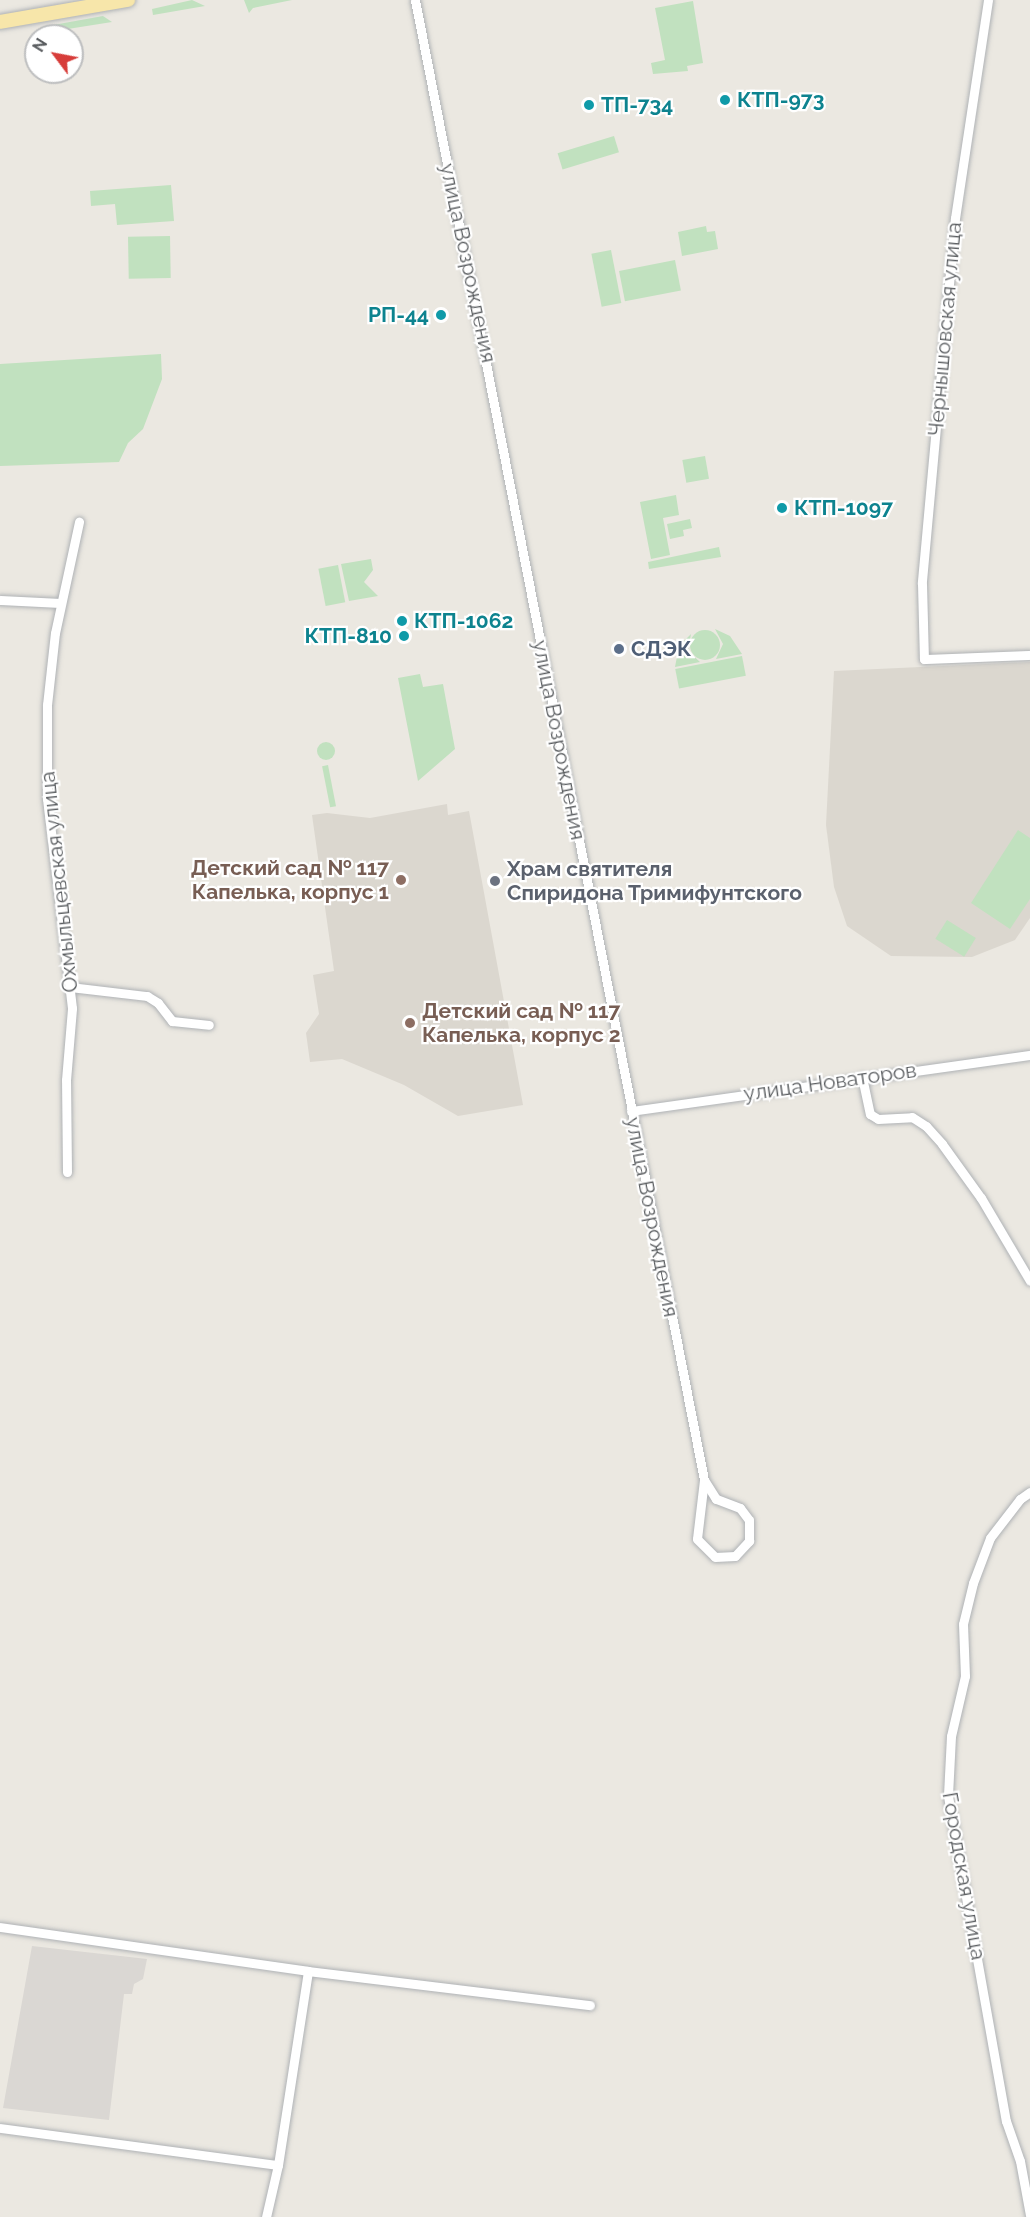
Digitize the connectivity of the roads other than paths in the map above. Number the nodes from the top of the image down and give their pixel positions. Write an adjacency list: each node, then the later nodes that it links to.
1 (128, 0): 4 (main road)
2 (415, 0): 13 (street, улица Возрождения)
3 (988, 0): 8 (street, Чернышовская улица)
4 (0, 22)
5 (79, 522): 7 (street, Охмыльцевская улица)
6 (0, 600): 7 (street)
7 (62, 603): 9 (street, Охмыльцевская улица)
8 (1030, 655)
9 (70, 987): 10 (street); 14 (street, Охмыльцевская улица)
10 (209, 1024)
11 (1030, 1055): 12 (street, улица Новаторов)
12 (862, 1077): 13 (street, улица Новаторов); 15 (street)
13 (631, 1111): 16 (street, улица Возрождения)
14 (67, 1172)
15 (1030, 1281)
16 (704, 1480): 16 (street, улица Возрождения)
17 (1030, 1492): 23 (street, Городская улица)
18 (0, 1927): 19 (street)
19 (308, 1971): 20 (street); 22 (street)
20 (590, 2005)
21 (0, 2128): 22 (street)
22 (278, 2165): 25 (street)
23 (1029, 2204): 24 (street, Городская улица)
24 (1030, 2215)
25 (266, 2217)

